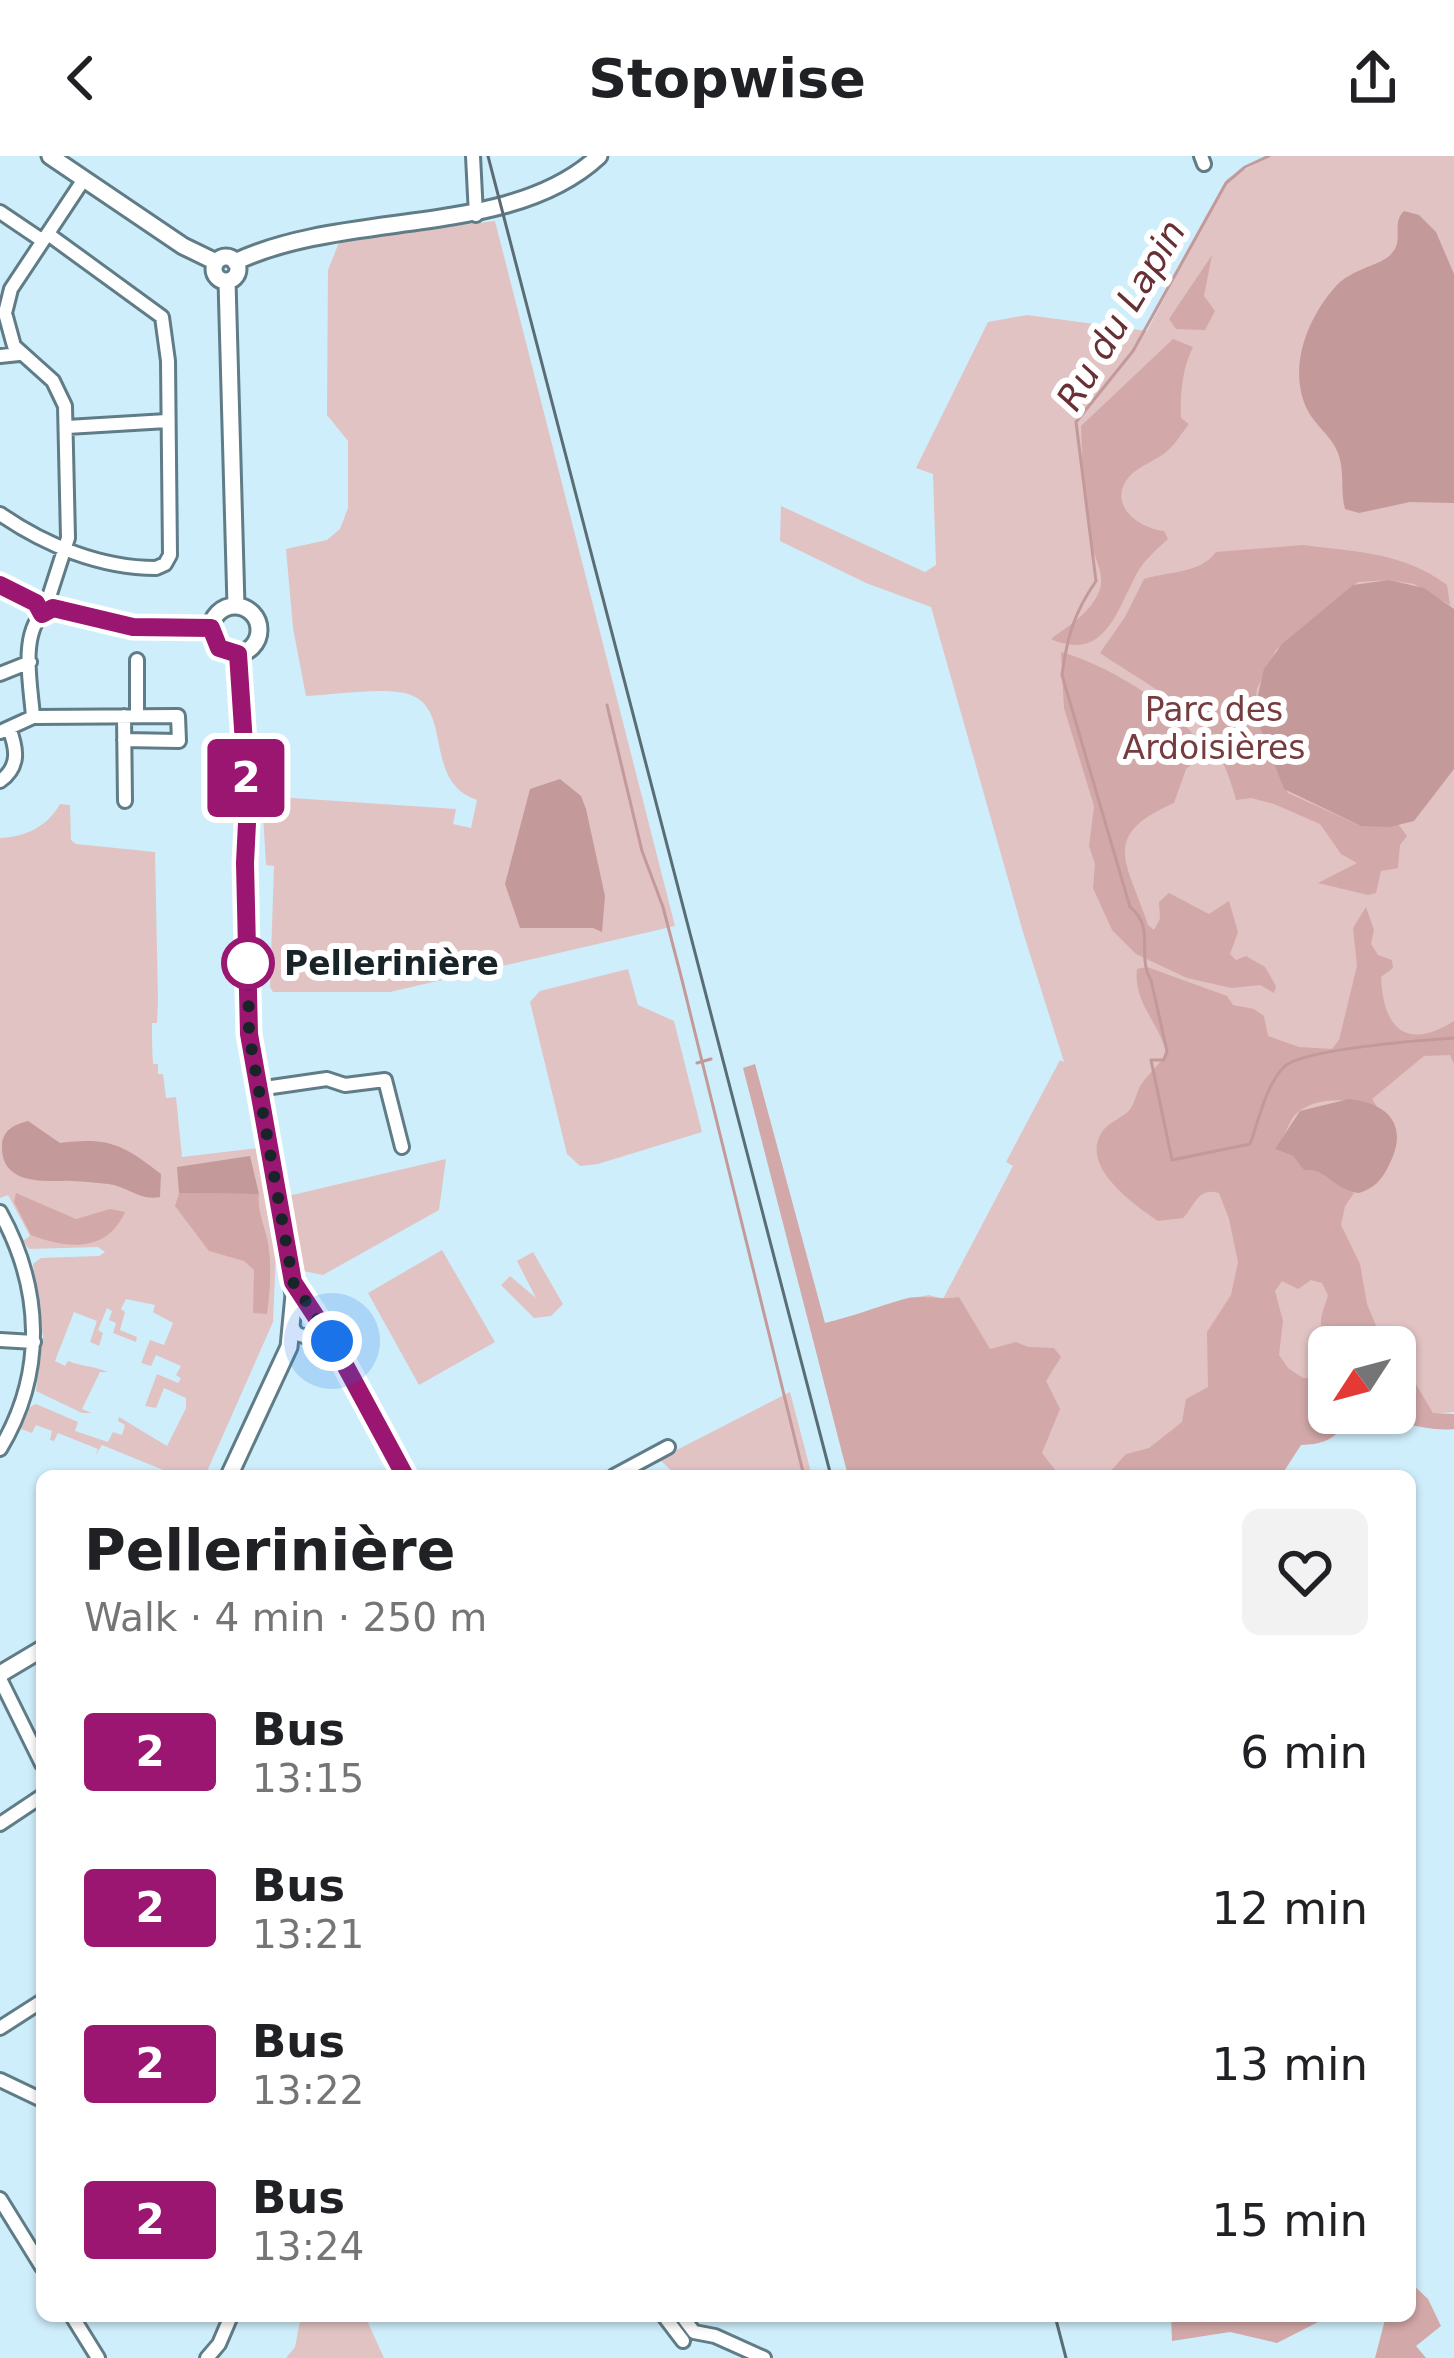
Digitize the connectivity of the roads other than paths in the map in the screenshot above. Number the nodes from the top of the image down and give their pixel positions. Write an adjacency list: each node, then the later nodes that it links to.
1 (50, 156): 4 (street)
2 (473, 156): 6 (street)
3 (599, 156): 6 (street)
4 (84, 179): 7 (street); 8 (street)
5 (0, 212): 7 (street)
6 (475, 213): 9 (street)
7 (45, 237): 11 (street); 13 (street)
8 (216, 262): 9 (street); 10 (street)
9 (235, 262): 10 (street)
10 (227, 281): 19 (street)
11 (19, 354): 12 (street); 14 (street)
12 (0, 356)
13 (167, 421): 14 (street); 16 (street)
14 (67, 427): 16 (street)
15 (0, 514): 16 (street)
16 (66, 550): 18 (street)
17 (0, 585): 18 (street)
18 (45, 606): 20 (street); 23 (street)
19 (236, 606): 20 (street); 21 (street)
20 (211, 628): 21 (street)
21 (238, 654): 31 (street)
22 (137, 660): 25 (street)
23 (30, 662): 24 (street); 26 (street)
24 (0, 674)
25 (131, 716): 26 (street); 28 (street); 28 (street)
26 (33, 718): 27 (street)
27 (4, 730): 29 (street)
28 (124, 740): 30 (street)
29 (0, 781)
30 (125, 801)
31 (258, 1089): 32 (street); 34 (street)
32 (402, 1147)
33 (0, 1212): 38 (street)
34 (293, 1282): 35 (street); 36 (street)
35 (291, 1324): 36 (street); 39 (street); 43 (street)
36 (321, 1325): 40 (street)
37 (0, 1340): 38 (street)
38 (34, 1342): 42 (street)
39 (297, 1342): 40 (street); 44 (street)
40 (340, 1359): 45 (street)
41 (668, 1447): 46 (street)
42 (0, 1449)
43 (221, 1470)
44 (232, 1470)
45 (402, 1470)
46 (625, 1470)
47 (36, 1652): 48 (street)
48 (0, 1676): 49 (street)
49 (36, 1748)
50 (36, 1800): 51 (street)
51 (0, 1824)
52 (36, 2005): 53 (street)
53 (0, 2028)
54 (0, 2080): 55 (street)
55 (36, 2096)
56 (0, 2199): 57 (street)
57 (36, 2257)
58 (76, 2322): 61 (street)
59 (229, 2322): 62 (street)
60 (679, 2328): 63 (street)
61 (98, 2358)
62 (207, 2358)
63 (764, 2358)

